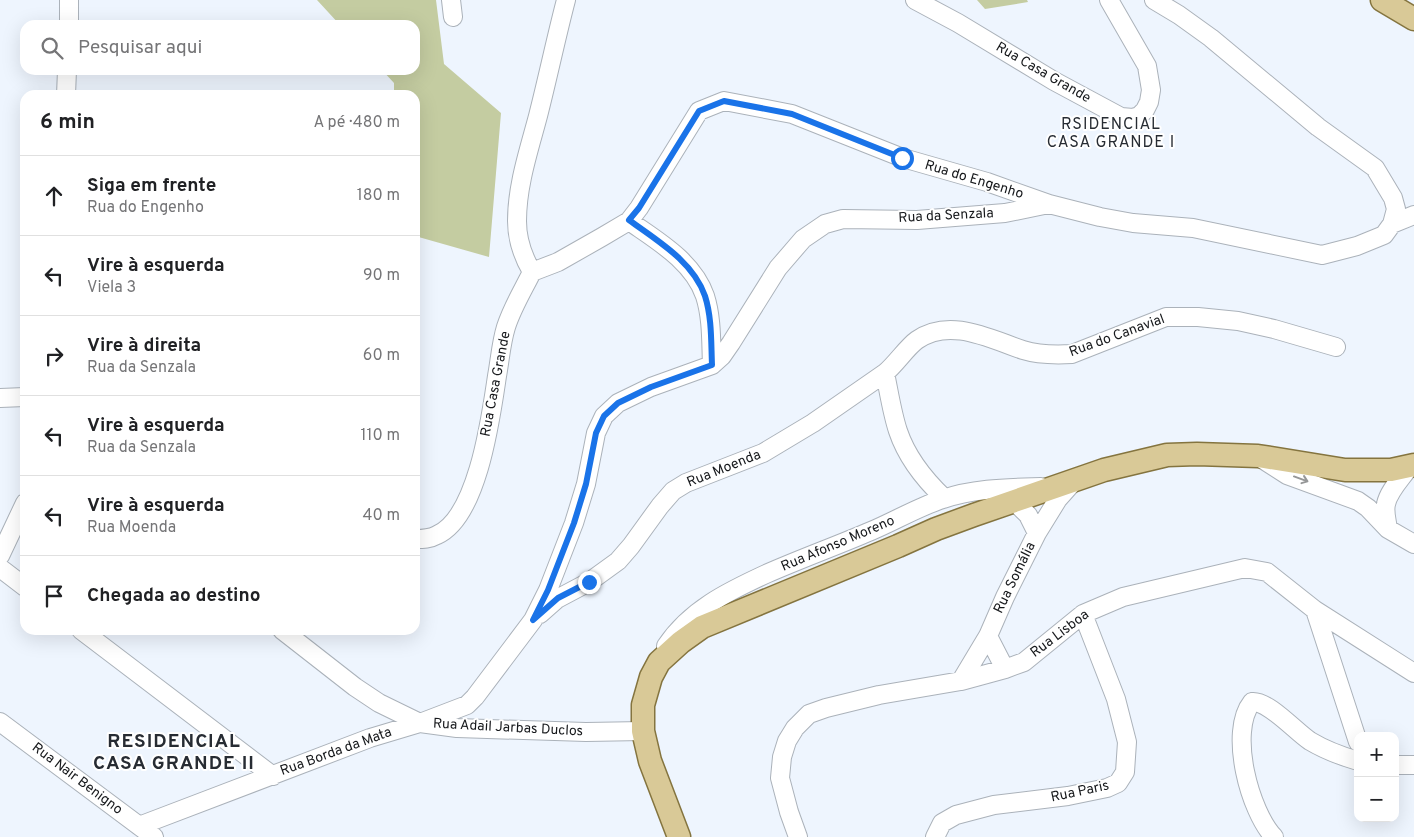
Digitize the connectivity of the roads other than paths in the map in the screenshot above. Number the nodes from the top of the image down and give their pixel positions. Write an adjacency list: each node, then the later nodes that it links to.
1 (69, 0): 8 (street)
2 (566, 0): 15 (street)
3 (915, 0): 4 (street, Rua Casa Grande)
4 (1109, 0)
5 (1154, 0): 14 (street)
6 (1382, 0): 7 (main road)
7 (1414, 19)
8 (69, 20)
9 (67, 75): 10 (street)
10 (66, 90)
11 (1049, 204): 13 (street, Rua do Engenho); 14 (street, Rua da Senzala); 17 (street, Rua da Senzala)
12 (1414, 215): 14 (street, Rua da Senzala)
13 (629, 220): 15 (street, Rua do Engenho); 17 (street)
14 (1392, 224)
15 (532, 272): 29 (street, Rua Casa Grande)
16 (1336, 347): 18 (street, Rua do Canavial)
17 (712, 365): 36 (street, Rua da Senzala)
18 (885, 373): 24 (street); 36 (street, Rua Moenda)
19 (20, 397): 20 (street)
20 (0, 398)
21 (1258, 456): 22 (main road, Rua Afonso Moreno); 23 (main road, Rua Afonso Moreno); 27 (street, one-way to 27)
22 (1412, 466): 27 (street)
23 (1066, 483): 24 (street, Rua Afonso Moreno); 25 (main road, Rua Afonso Moreno); 28 (street, Rua Somália)
24 (944, 498): 40 (street, Rua Afonso Moreno)
25 (1014, 501): 28 (street); 40 (main road, Rua Afonso Moreno)
26 (20, 514): 31 (street)
27 (1388, 529): 30 (street)
28 (1037, 533): 39 (street, Rua Somália)
29 (420, 539)
30 (1414, 544)
31 (0, 556)
32 (0, 568): 33 (street)
33 (20, 583)
34 (1316, 610): 35 (street, Rua Lisboa); 42 (street, Rua Lisboa); 47 (street)
35 (1083, 614): 41 (street, Rua Lisboa); 56 (street, Rua Paris)
36 (533, 620): 45 (street, Rua da Senzala)
37 (88, 635): 51 (street)
38 (288, 635): 45 (street, Rua Adail Jarbas Duclos)
39 (988, 636): 41 (street); 43 (street, Rua Somália)
40 (655, 669): 46 (main road, Rua Afonso Moreno)
41 (1005, 669): 43 (street, Rua Lisboa)
42 (1414, 673)
43 (961, 681): 55 (street, Rua Lisboa)
44 (0, 722): 52 (street, Rua Nair Benigno)
45 (420, 723): 46 (street, Rua Adail Jarbas Duclos); 51 (street, Rua Borda da Mata)
46 (643, 732): 54 (main road, Rua Afonso Moreno)
47 (1355, 732)
48 (1354, 760): 57 (street)
49 (1399, 765): 50 (street)
50 (1414, 765)
51 (273, 776): 52 (street, Rua Borda da Mata)
52 (139, 826): 53 (street, Rua Nair Benigno)
53 (154, 837)
54 (680, 837)
55 (798, 837)
56 (935, 837)
57 (1274, 837)

